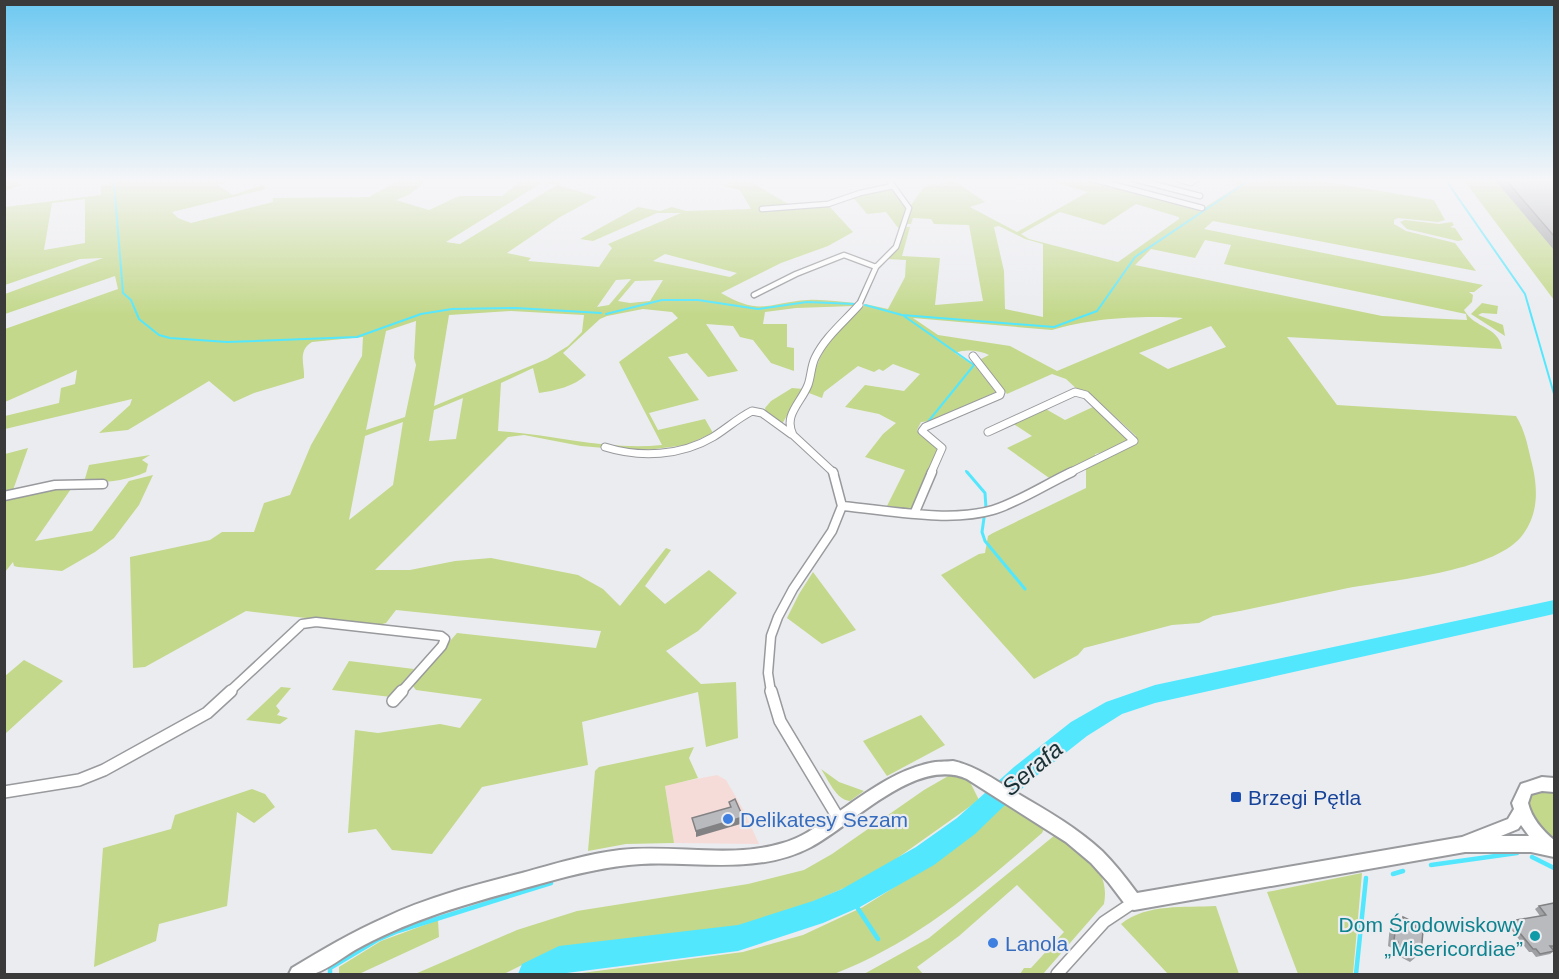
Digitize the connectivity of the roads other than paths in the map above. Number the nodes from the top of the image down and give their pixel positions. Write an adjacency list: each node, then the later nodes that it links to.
1 (904, 225): 2 (street)
2 (876, 267): 3 (street); 6 (street)
3 (754, 295)
4 (973, 356): 11 (street)
5 (988, 432): 11 (street)
6 (793, 435): 7 (street); 10 (street)
7 (605, 447)
8 (103, 484): 9 (street)
9 (4, 496)
10 (842, 506): 11 (street); 16 (street)
11 (915, 512)
12 (393, 701): 14 (street)
13 (1554, 785): 15 (street)
14 (4, 792)
15 (1521, 812): 17 (street); 18 (street)
16 (840, 821): 19 (street); 20 (street)
17 (1465, 844): 18 (street); 19 (street)
18 (1554, 850)
19 (1134, 902): 21 (street)
20 (298, 975)
21 (1057, 975)

